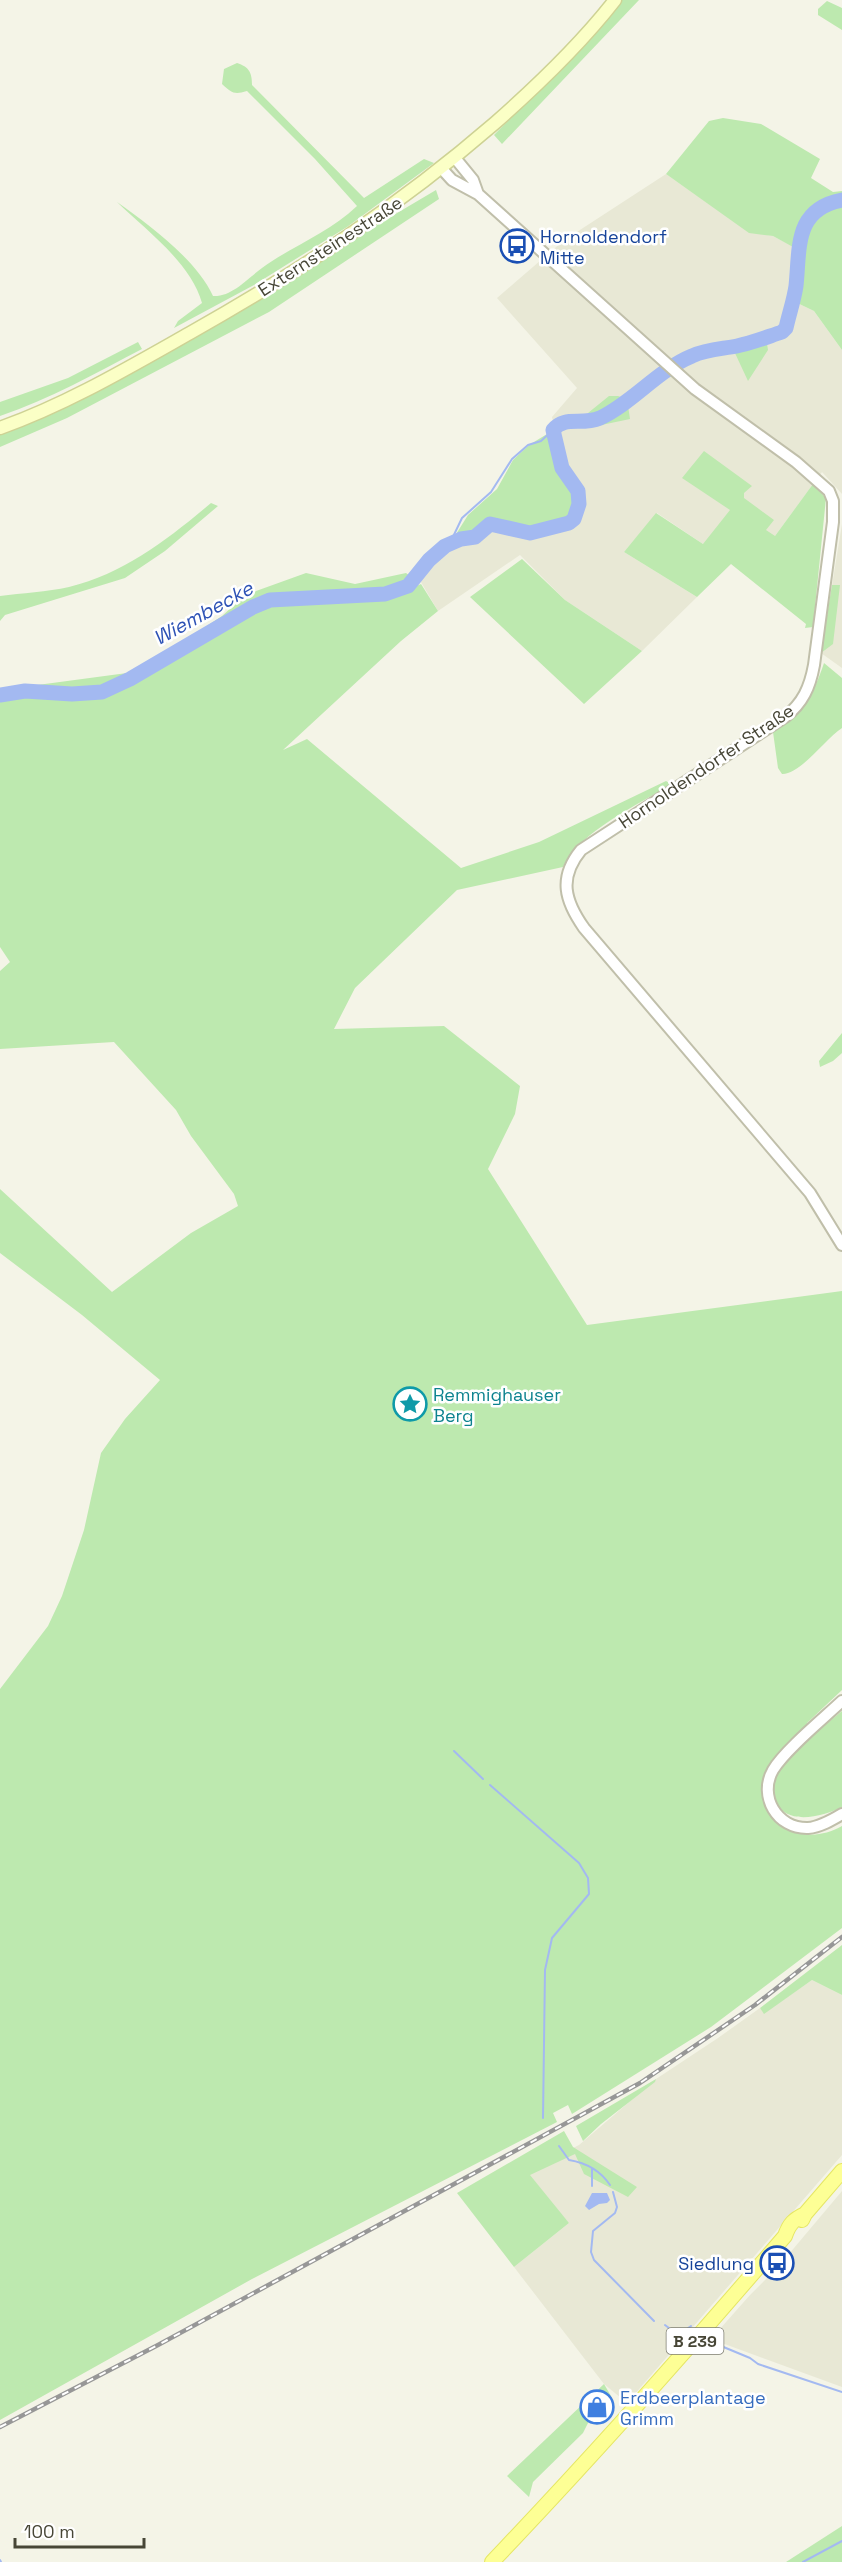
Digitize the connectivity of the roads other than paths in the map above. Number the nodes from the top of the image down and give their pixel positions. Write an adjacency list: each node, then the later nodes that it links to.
1 (615, 0): 2 (main road, Externsteinestraße)
2 (455, 158): 3 (main road, Externsteinestraße); 4 (street, Hornoldendorfer Straße)
3 (442, 169): 4 (street, Hornoldendorfer Straße); 5 (main road, Externsteinestraße)
4 (478, 194): 6 (street, Hornoldendorfer Straße)
5 (0, 428)
6 (842, 1245)
7 (842, 1701): 8 (street)
8 (842, 1814)
9 (842, 2171): 10 (main road, B 239)
10 (492, 2562)

